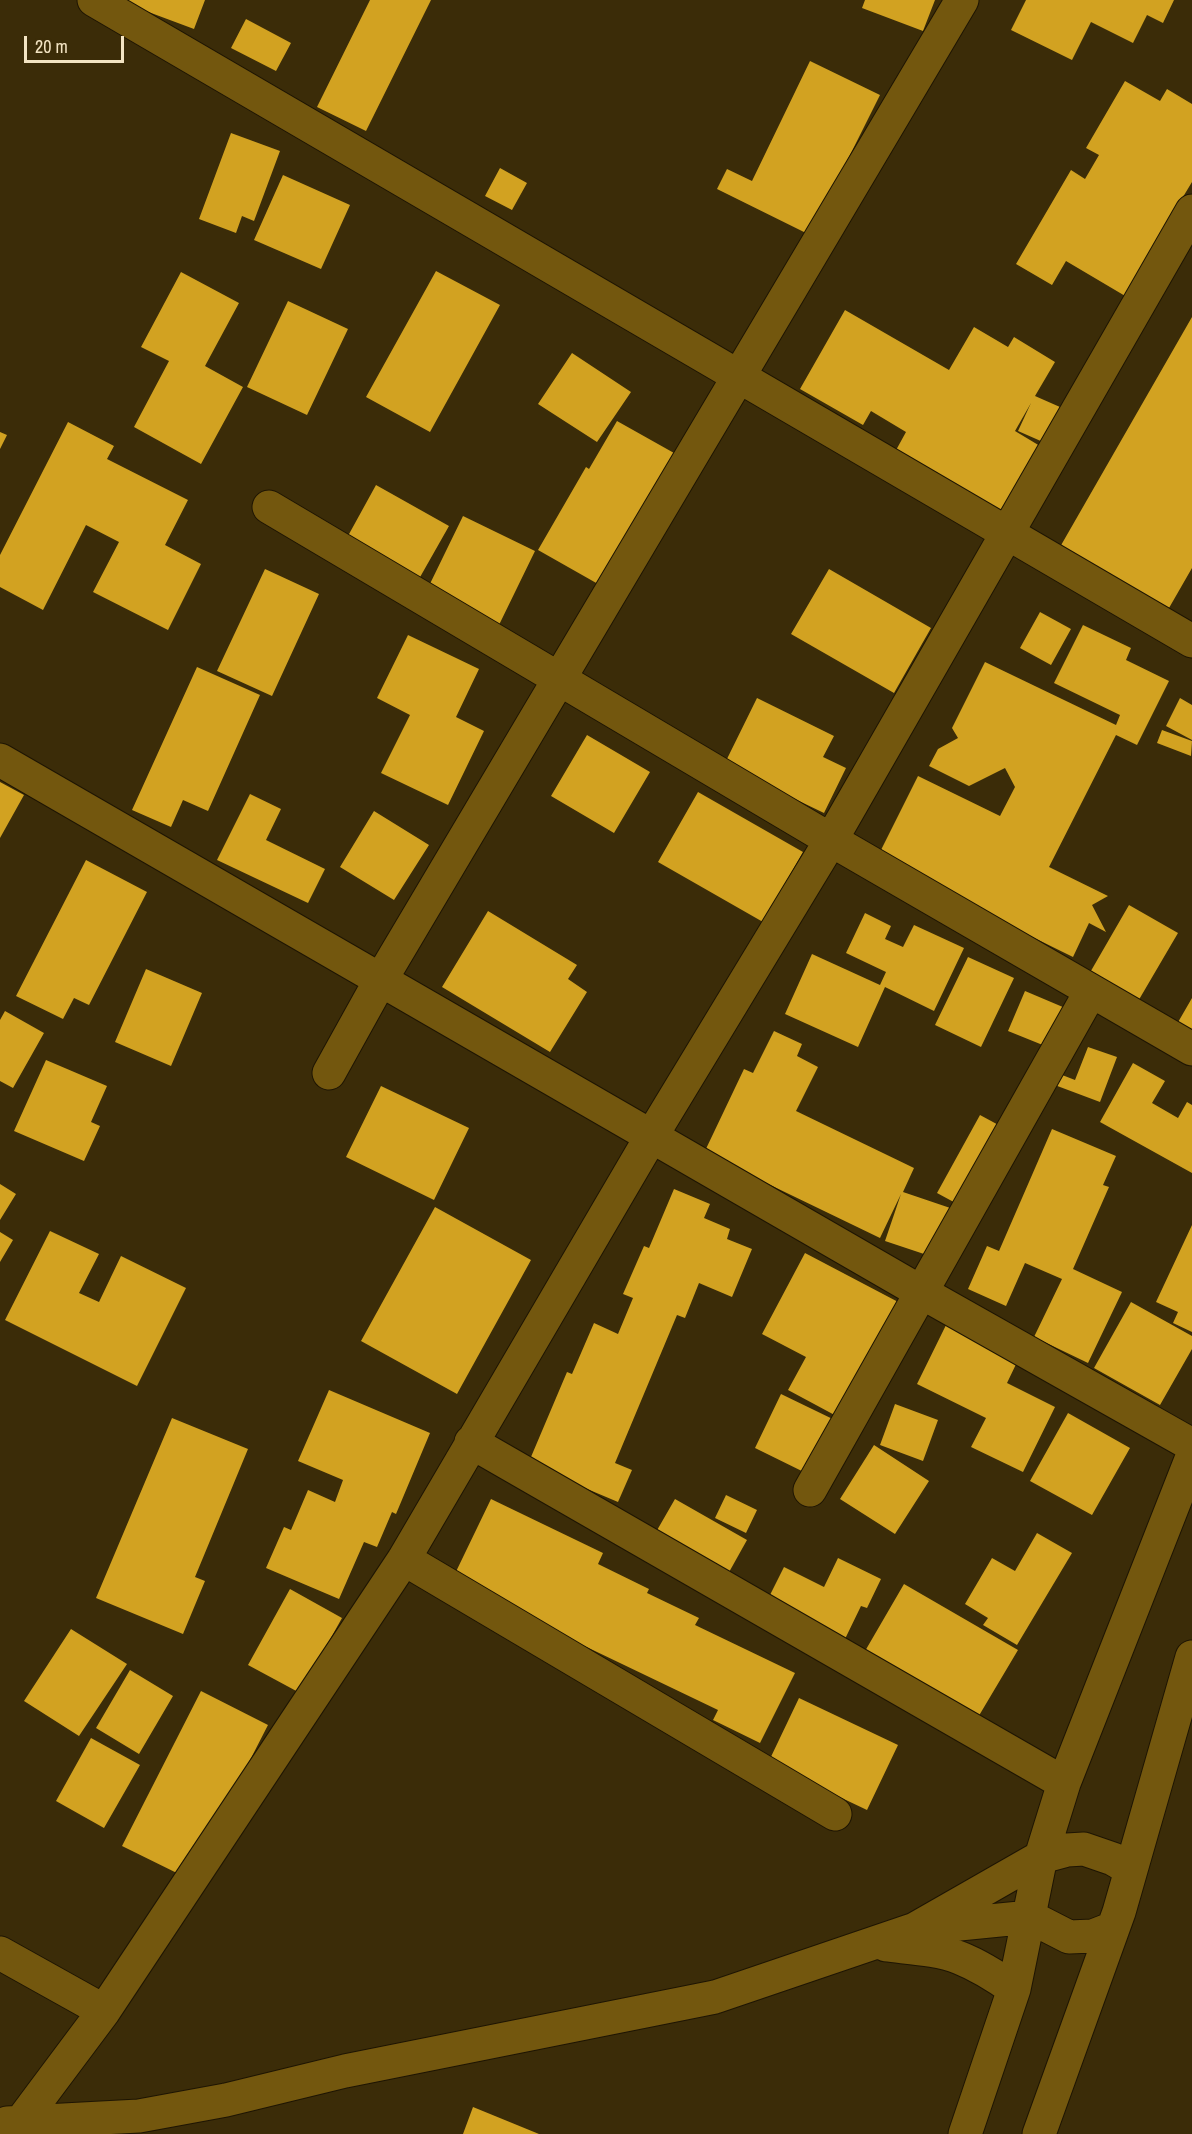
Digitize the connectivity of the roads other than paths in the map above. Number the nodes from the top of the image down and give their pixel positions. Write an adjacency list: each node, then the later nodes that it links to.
1 (94, 0): 4 (street)
2 (962, 0): 4 (street)
3 (1192, 211): 6 (street)
4 (739, 376): 6 (street); 8 (street)
5 (269, 507): 8 (street)
6 (1008, 533): 7 (street); 10 (street)
7 (1192, 641)
8 (559, 678): 10 (street); 11 (street)
9 (0, 760): 11 (street)
10 (831, 840): 12 (street); 15 (street)
11 (380, 981): 14 (street); 15 (street)
12 (1091, 991): 13 (street); 16 (street)
13 (1192, 1049)
14 (328, 1073)
15 (651, 1137): 16 (street); 17 (street)
16 (921, 1292): 18 (street); 20 (street)
17 (471, 1442): 21 (street); 23 (street)
18 (1192, 1445)
19 (1192, 1457): 23 (street)
20 (810, 1490)
21 (404, 1559): 24 (street); 33 (street)
22 (1192, 1657): 26 (street)
23 (1064, 1783): 25 (street)
24 (835, 1814)
25 (1041, 1857): 26 (street); 27 (street); 28 (street)
26 (1130, 1869): 29 (street)
27 (1030, 1917): 28 (street); 29 (street); 32 (street)
28 (915, 1929): 30 (street)
29 (1111, 1929): 36 (street)
30 (872, 1943): 32 (street); 34 (street)
31 (0, 1953): 33 (street)
32 (1014, 1989): 35 (street)
33 (104, 2011): 34 (street)
34 (12, 2126)
35 (965, 2134)
36 (1039, 2134)

